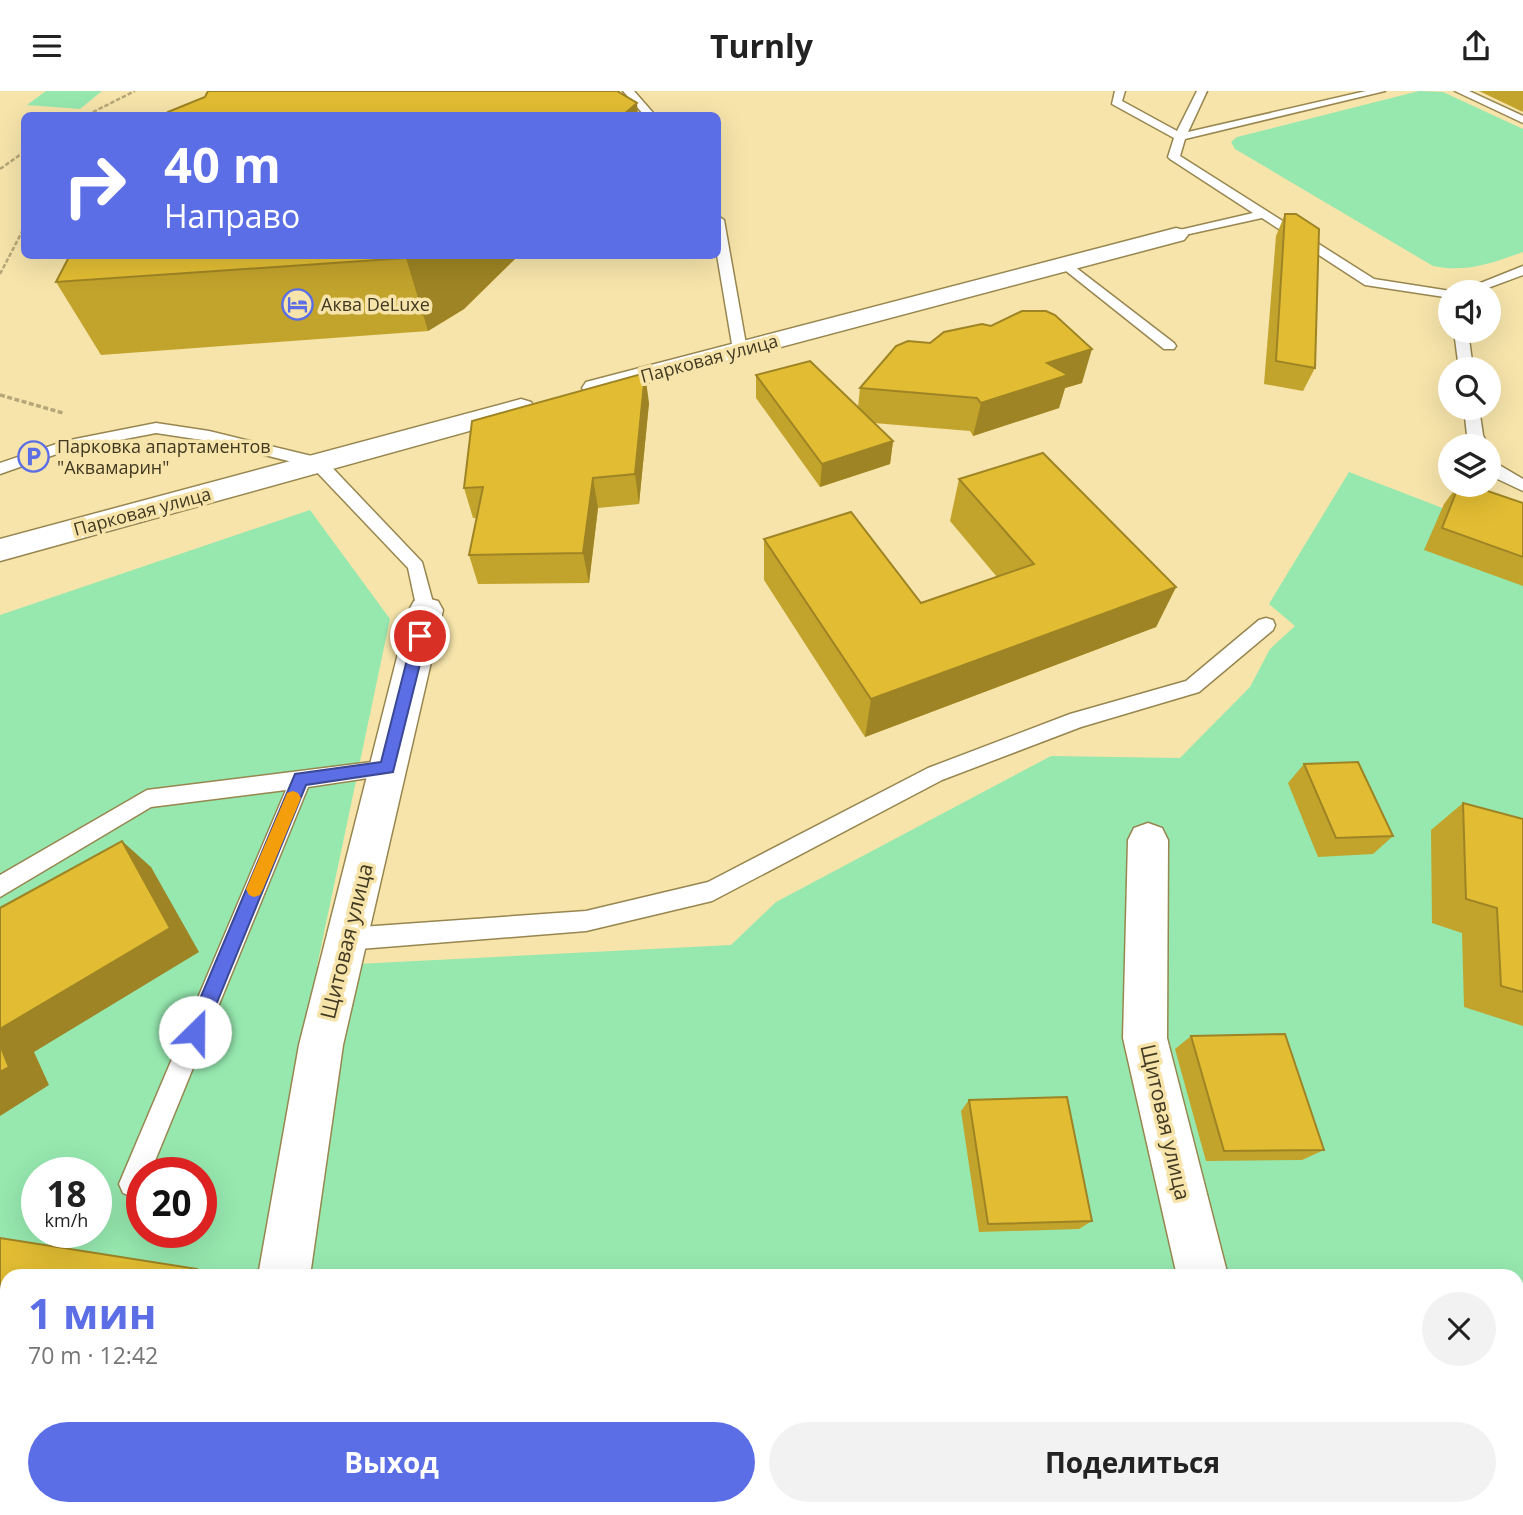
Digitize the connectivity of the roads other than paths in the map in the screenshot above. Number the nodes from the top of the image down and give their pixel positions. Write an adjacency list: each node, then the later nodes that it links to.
1 (628, 91): 6 (lane)
2 (1120, 91): 8 (lane)
3 (1202, 91): 8 (lane)
4 (1380, 91): 8 (lane)
5 (1460, 91): 7 (lane)
6 (647, 112)
7 (1523, 120)
8 (1180, 137): 9 (lane)
9 (1264, 214): 10 (lane); 15 (lane)
10 (1176, 235): 12 (street, Парковая улица)
11 (721, 238): 17 (lane)
12 (1066, 264): 16 (lane); 17 (street, Парковая улица)
13 (1523, 270): 14 (lane)
14 (1497, 280)
15 (1438, 293)
16 (1169, 346)
17 (740, 350): 18 (street, Парковая улица)
18 (574, 394)
19 (547, 401): 20 (street, Парковая улица)
20 (318, 463): 21 (lane); 24 (street, Парковая улица); 25 (lane)
21 (0, 468)
22 (1501, 475): 23 (lane)
23 (1523, 486)
24 (0, 550)
25 (426, 610): 27 (street, Щитовая улица)
26 (1266, 625): 31 (lane)
27 (388, 768): 28 (lane); 31 (street, Щитовая улица)
28 (300, 779): 30 (lane); 32 (lane)
29 (1148, 840): 34 (street, Щитовая улица)
30 (0, 887)
31 (347, 939): 33 (street, Щитовая улица)
32 (143, 1157)
33 (285, 1269)
34 (1201, 1269)

